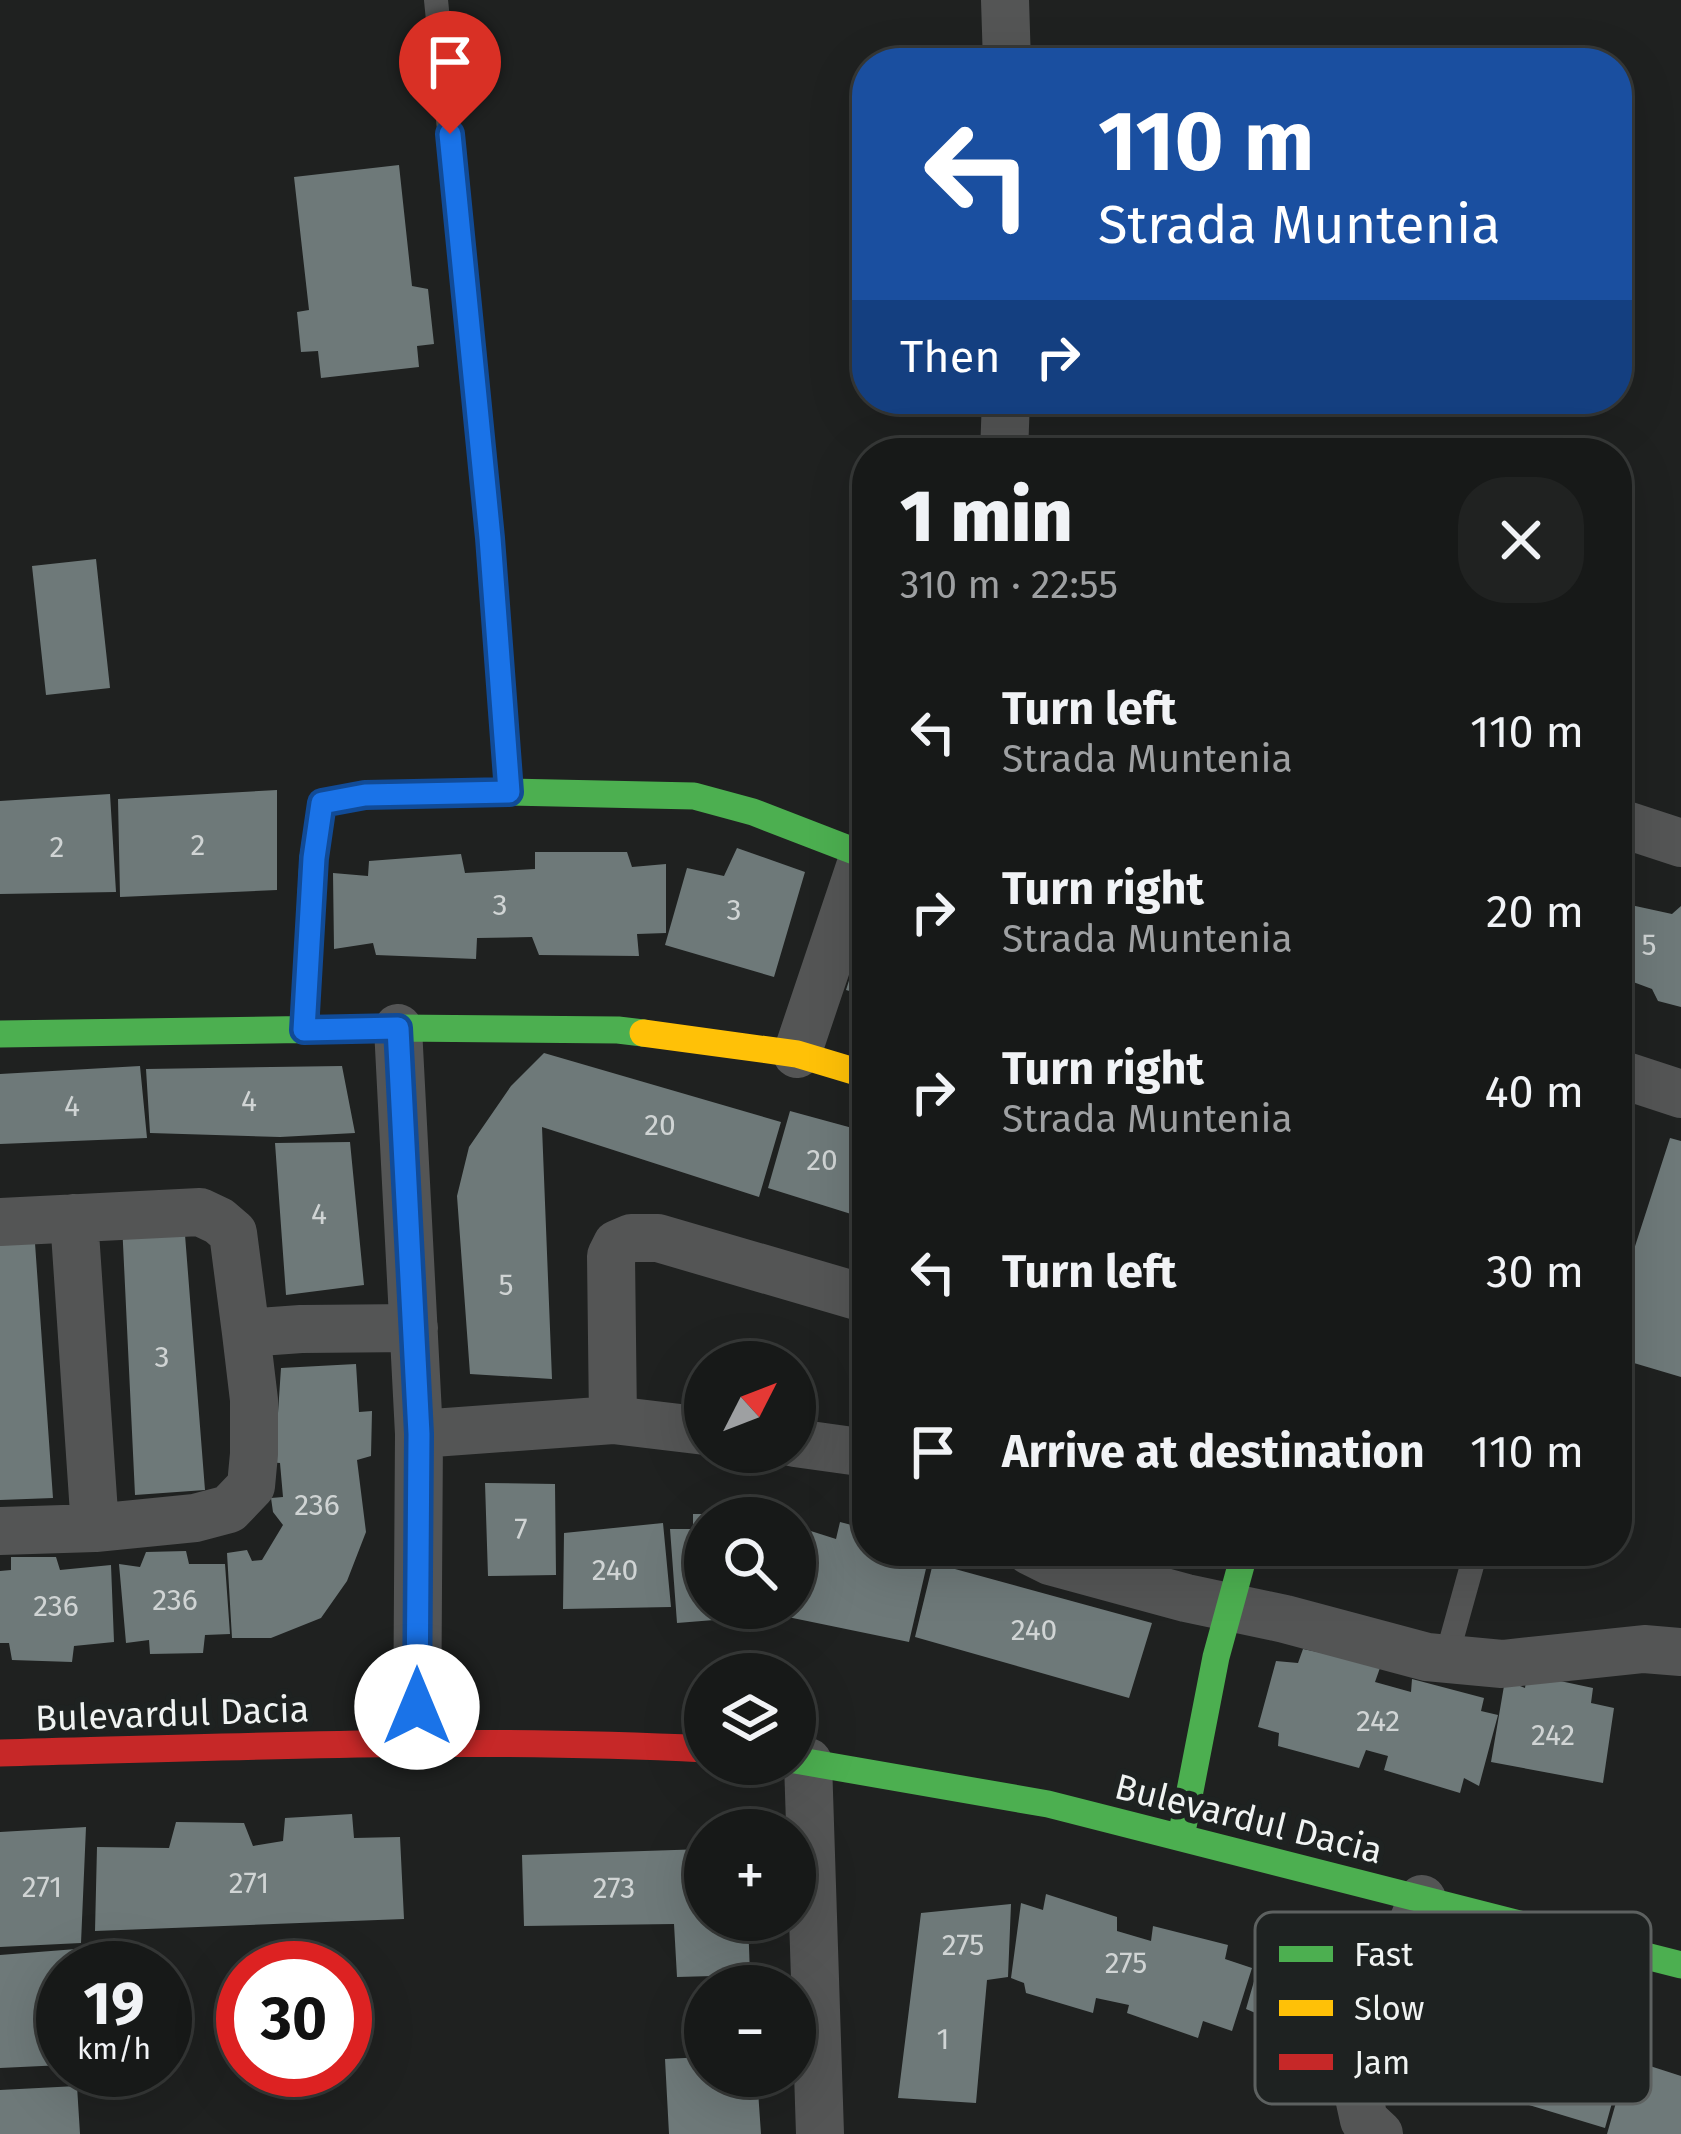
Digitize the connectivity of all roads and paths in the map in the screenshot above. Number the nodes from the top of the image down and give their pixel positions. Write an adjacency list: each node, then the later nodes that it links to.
1 (436, 0): 4 (lane)
2 (1005, 0): 3 (street)
3 (1007, 48)
4 (509, 792): 7 (street); 10 (street)
5 (1632, 827): 6 (street)
6 (1681, 843)
7 (852, 850)
8 (852, 895): 12 (street)
9 (398, 1028): 10 (street); 12 (street); 19 (street)
10 (304, 1030): 11 (street)
11 (0, 1034)
12 (797, 1054): 13 (street)
13 (852, 1070)
14 (1632, 1078): 15 (street)
15 (1681, 1094)
16 (74, 1218): 17 (street); 20 (street); 26 (street)
17 (0, 1222)
18 (852, 1295): 21 (street)
19 (414, 1328): 20 (street); 23 (street)
20 (246, 1333): 26 (street)
21 (613, 1420): 22 (street); 23 (street)
22 (684, 1428)
23 (419, 1434): 34 (street)
24 (816, 1446): 25 (street)
25 (852, 1451)
26 (95, 1528): 27 (street)
27 (0, 1532)
28 (1083, 1566): 31 (street)
29 (1241, 1566): 31 (street)
30 (1472, 1566): 33 (lane)
31 (1230, 1606): 33 (street); 39 (street)
32 (1681, 1652): 33 (street)
33 (1446, 1659)
34 (417, 1742): 35 (street, Bulevardul Dacia); 36 (street, Bulevardul Dacia)
35 (684, 1749)
36 (0, 1753)
37 (816, 1764): 39 (street, Bulevardul Dacia)
38 (802, 1785): 46 (street)
39 (1180, 1837): 40 (street, Bulevardul Dacia)
40 (1422, 1899): 41 (street); 42 (street, Bulevardul Dacia)
41 (1417, 1912)
42 (1473, 1912)
43 (1651, 1957): 44 (street, Bulevardul Dacia)
44 (1681, 1965)
45 (1360, 2104): 47 (street)
46 (820, 2134)
47 (1379, 2134)

